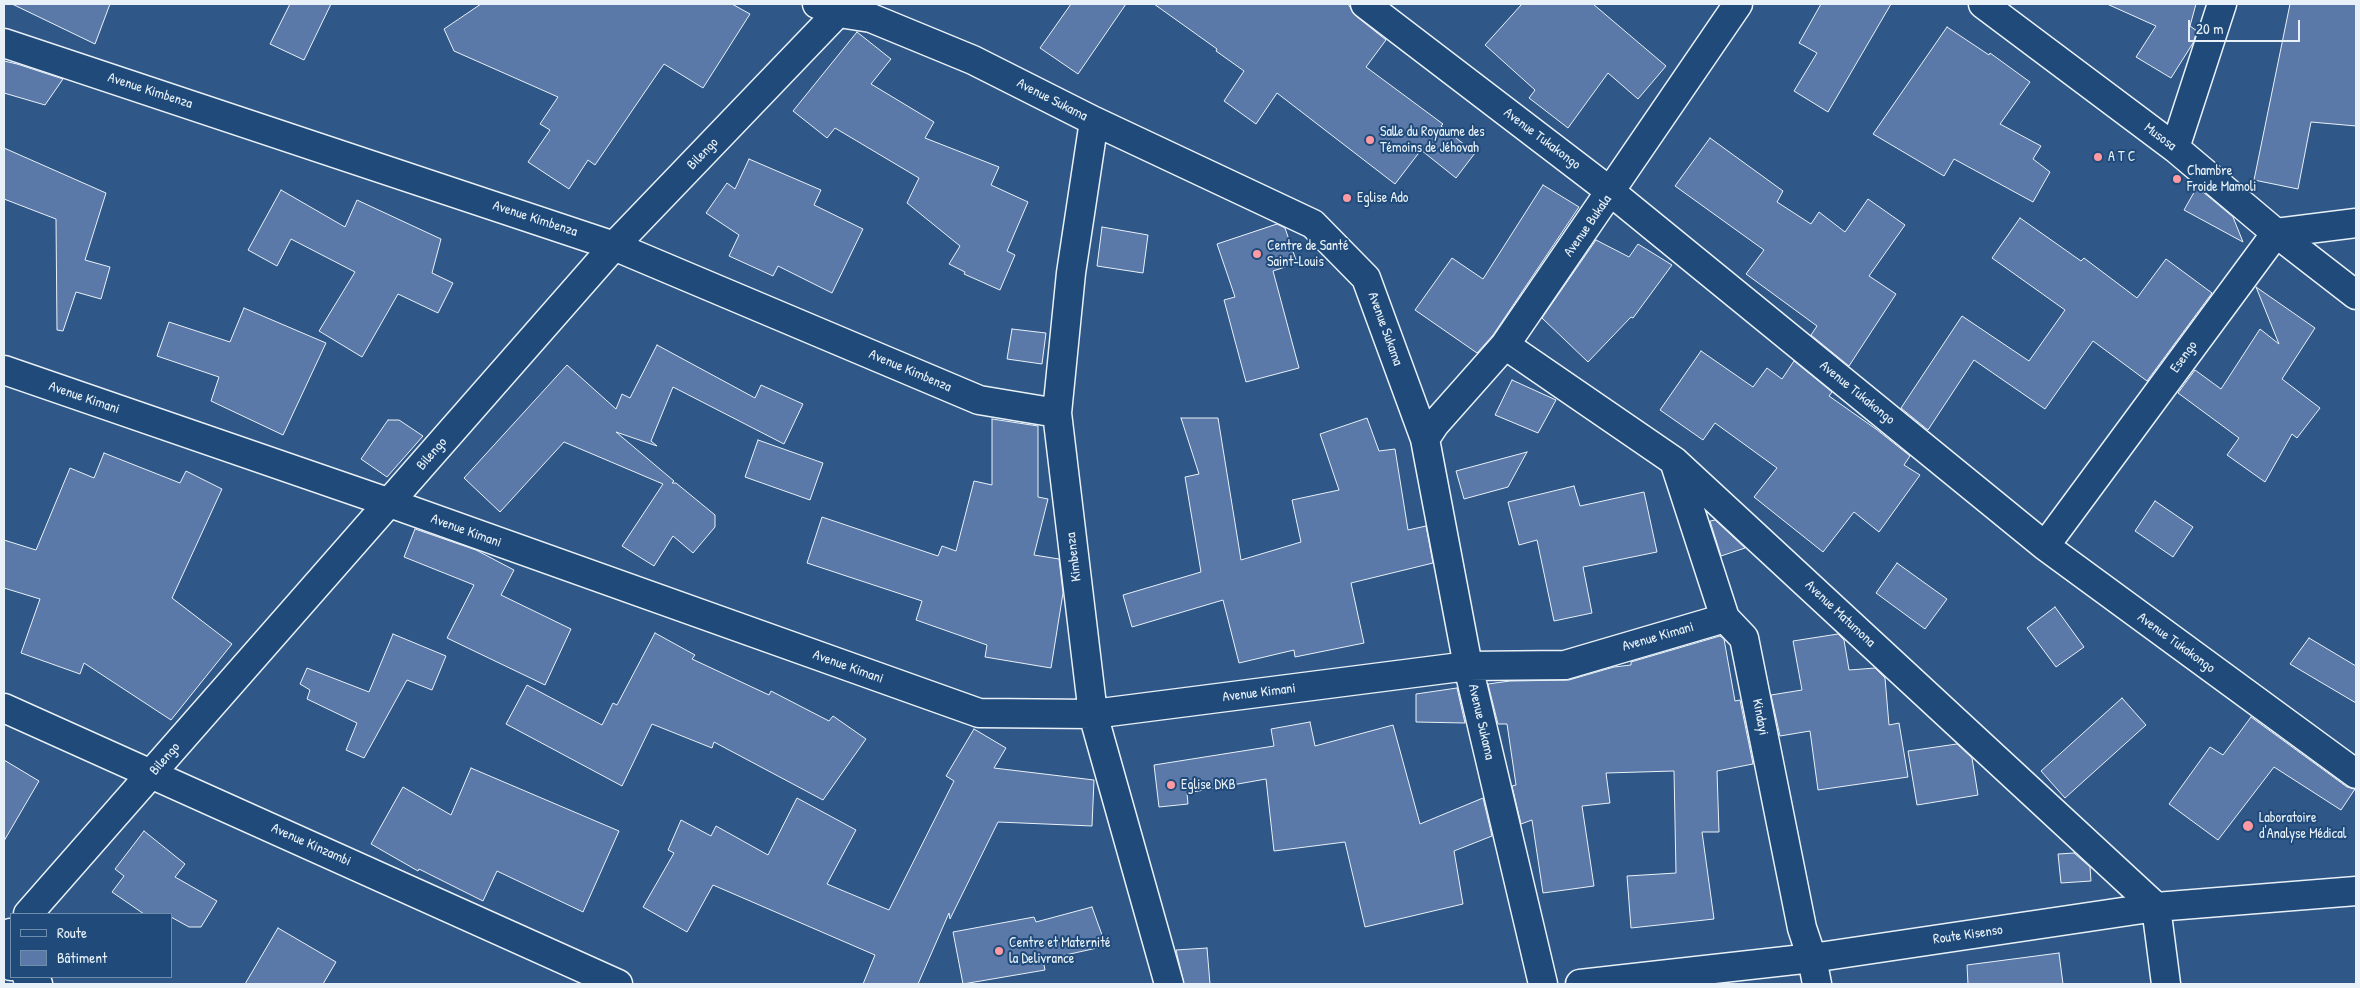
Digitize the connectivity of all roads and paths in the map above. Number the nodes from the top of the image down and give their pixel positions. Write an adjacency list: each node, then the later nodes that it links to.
1 (1365, 4): 9 (street, Avenue Tukakongo)
2 (1738, 4): 9 (street, Avenue Bukala)
3 (1983, 4): 8 (street, Musosa)
4 (2222, 4): 8 (street)
5 (834, 7): 7 (street, Avenue Sukama); 12 (street, Bilengo)
6 (4, 43): 12 (street, Avenue Kimbenza)
7 (1094, 121): 16 (street, Kimbenza); 17 (street, Avenue Sukama)
8 (2175, 148): 11 (street, Musosa)
9 (1611, 192): 14 (street, Avenue Bukala); 20 (street, Avenue Tukakongo)
10 (2356, 223): 11 (street)
11 (2276, 233): 13 (street, Musosa); 20 (street, Esengo)
12 (614, 246): 16 (street, Avenue Kimbenza); 19 (street, Bilengo)
13 (2356, 295)
14 (1505, 345): 17 (street, Avenue Bukala); 18 (street, Avenue Matumona)
15 (4, 370): 19 (street, Avenue Kimani)
16 (1057, 413): 24 (street, Kimbenza)
17 (1424, 438): 22 (street, Avenue Sukama)
18 (1674, 462): 21 (street, Kindayi); 28 (street, Avenue Matumona)
19 (390, 504): 24 (street, Avenue Kimani); 25 (street, Bilengo)
20 (2044, 546): 26 (street, Avenue Tukakongo)
21 (1725, 618): 22 (street, Avenue Kimani); 30 (street, Kindayi)
22 (1468, 666): 24 (street, Avenue Kimani); 33 (street, Avenue Sukama)
23 (4, 708): 25 (street, Avenue Kinzambi)
24 (1093, 714): 32 (street, Kimbenza)
25 (153, 773): 29 (street, Bilengo); 31 (street, Avenue Kinzambi)
26 (2356, 774)
27 (2356, 891): 28 (street, Route Kisenso)
28 (2156, 907): 30 (street, Route Kisenso); 35 (street)
29 (29, 913)
30 (1815, 971): 34 (street, Route Kisenso)
31 (618, 984)
32 (1169, 984)
33 (1543, 984)
34 (1580, 984)
35 (2166, 984)

